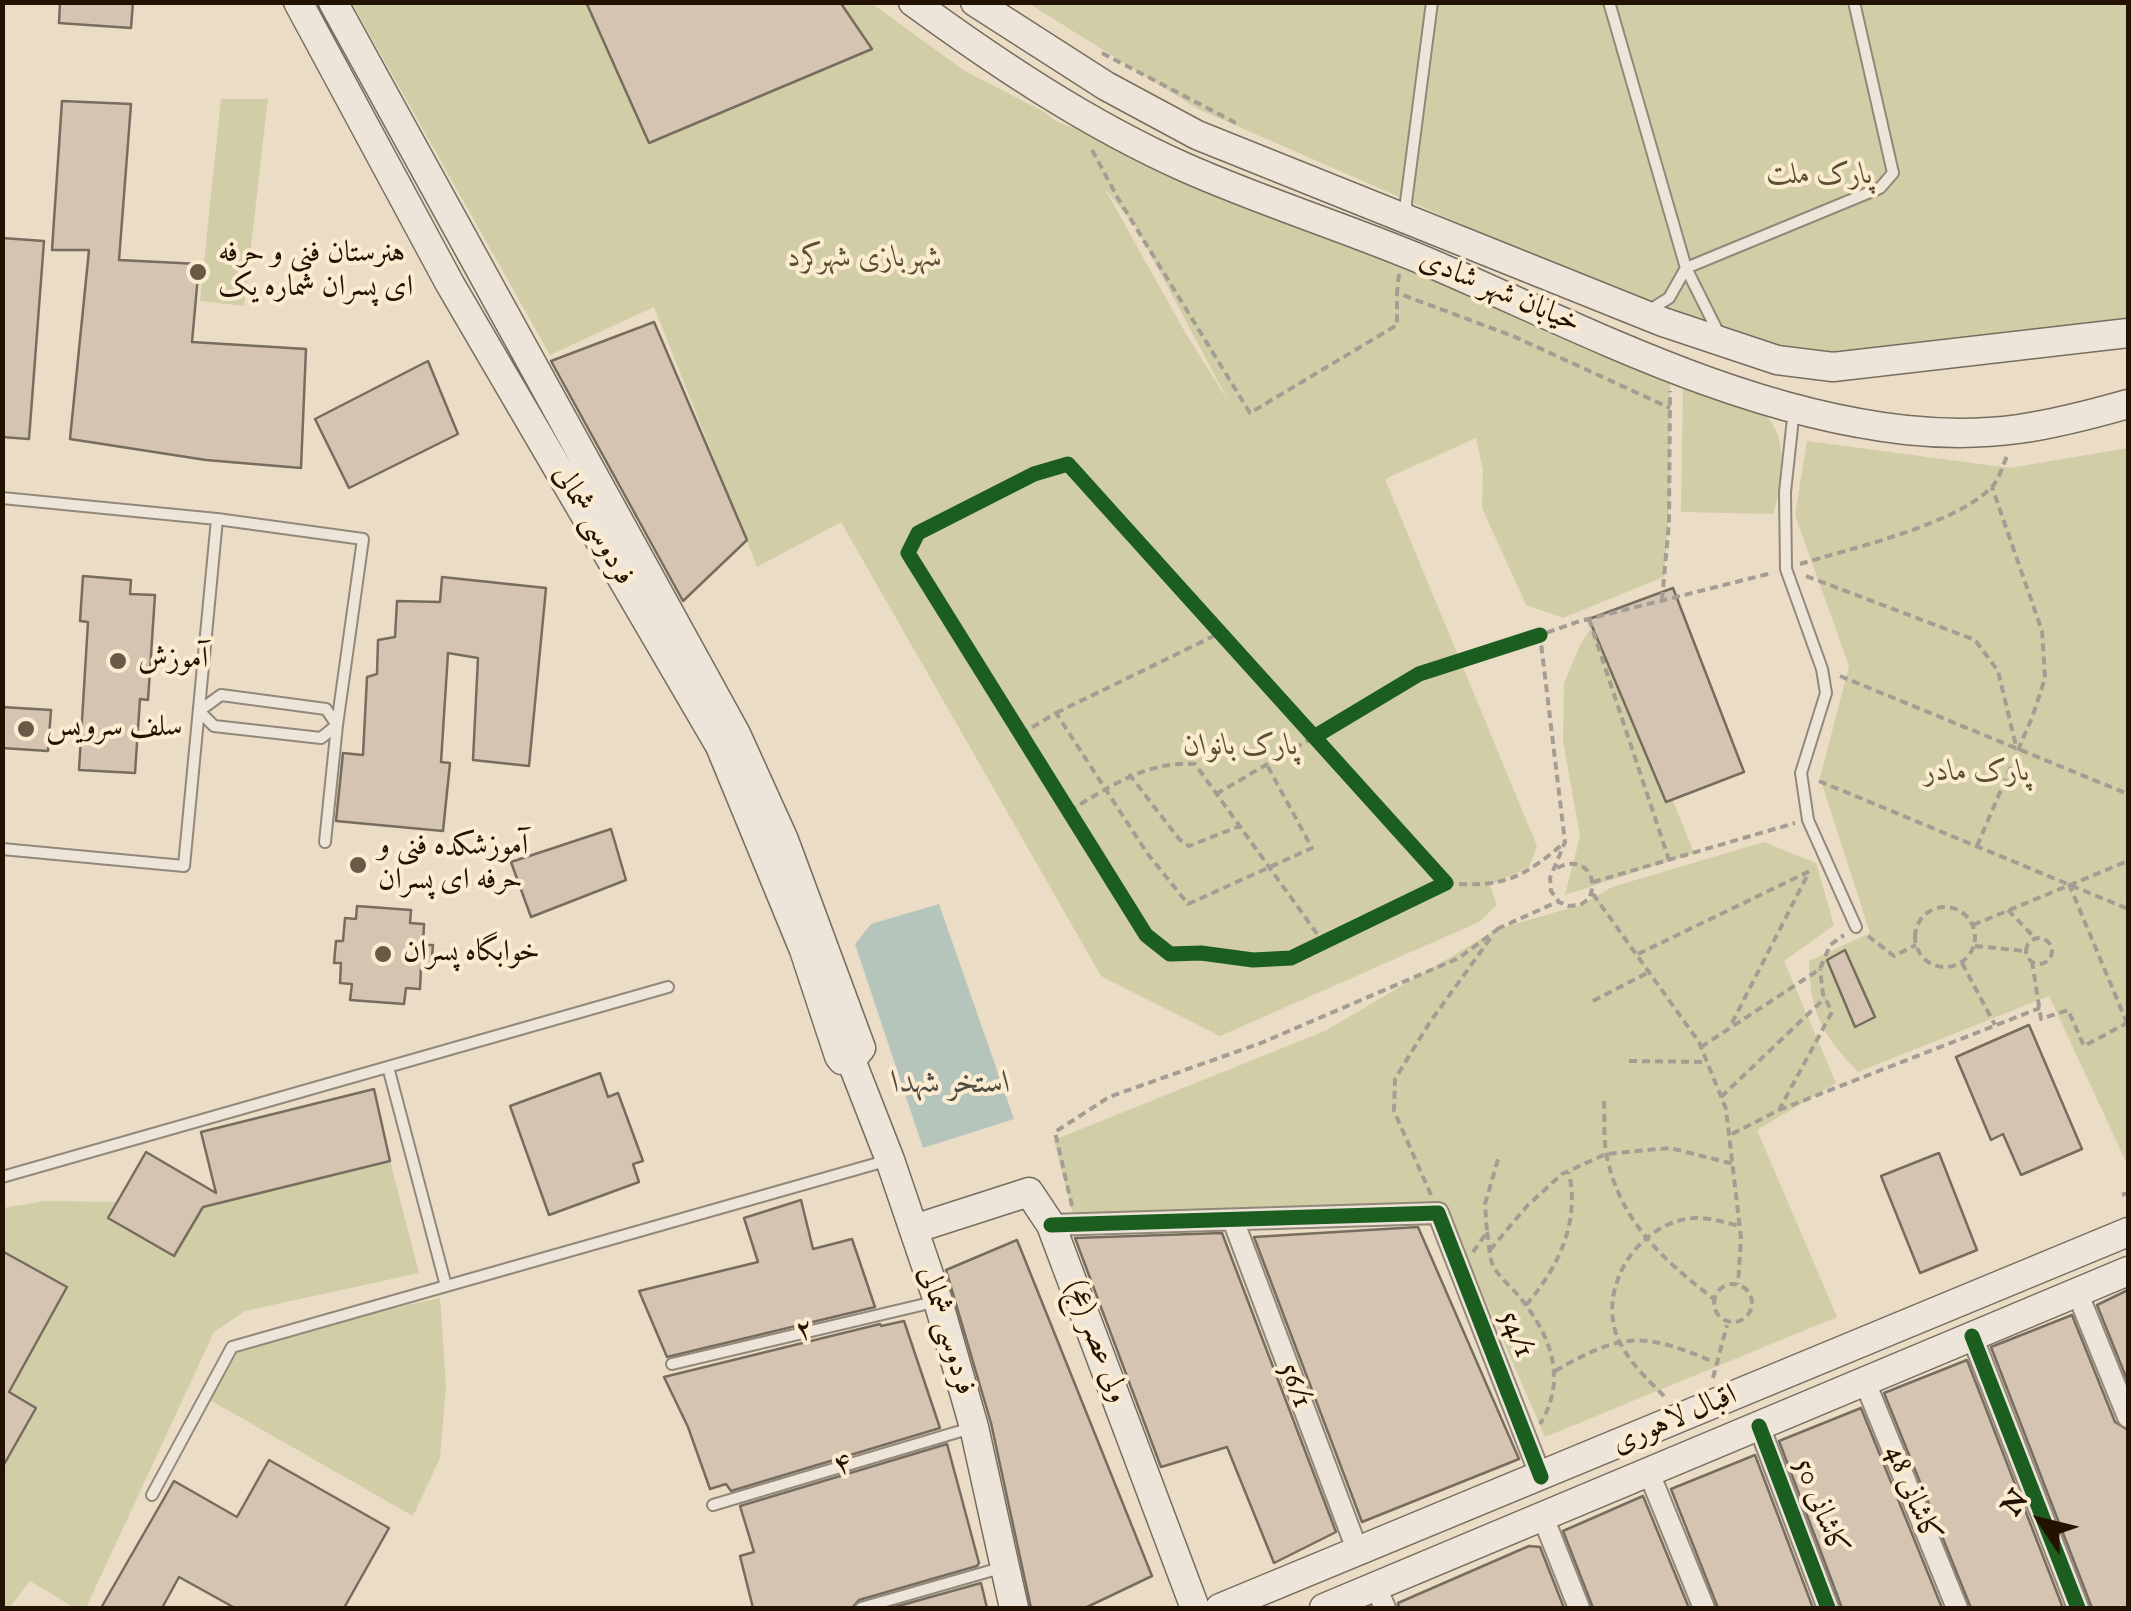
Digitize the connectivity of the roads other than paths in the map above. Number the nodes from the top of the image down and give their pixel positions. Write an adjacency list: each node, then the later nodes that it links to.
1 (298, 2): 25 (main road, فردوسی شمالی)
2 (333, 2): 25 (main road, فردوسی شمالی)
3 (913, 2): 14 (main road, خیابان شهر شادی)
4 (975, 2): 8 (main road, خیابان شهر شادی)
5 (1432, 2): 8 (lane)
6 (1609, 2): 9 (lane)
7 (1854, 2): 9 (lane)
8 (1408, 218): 10 (main road, خیابان شهر شادی)
9 (1686, 268): 10 (lane); 12 (lane)
10 (1643, 314): 12 (main road, خیابان شهر شادی)
11 (2128, 333): 12 (main road, خیابان شهر شادی)
12 (1724, 344)
13 (2128, 404): 16 (main road, خیابان شهر شادی)
14 (1794, 408): 16 (main road, خیابان شهر شادی); 23 (lane)
15 (2128, 420): 16 (main road)
16 (2064, 422)
17 (2, 498): 18 (lane)
18 (217, 519): 19 (lane); 20 (lane)
19 (199, 710): 20 (lane); 20 (lane); 22 (lane)
20 (337, 724): 21 (lane)
21 (325, 842)
22 (2, 849)
23 (1856, 927)
24 (668, 987): 26 (lane)
25 (850, 1060): 27 (main road, فردوسی شمالی)
26 (388, 1067): 28 (lane); 34 (lane)
27 (890, 1160): 31 (main road, فردوسی شمالی); 34 (lane)
28 (2, 1177)
29 (1062, 1217): 30 (street); 31 (main road, ولی عصر (عج)); 55 (main road, ولی عصر (عج))
30 (1233, 1220): 46 (street, 54/1); 50 (street, 56/1)
31 (914, 1229): 37 (main road, فردوسی شمالی)
32 (2128, 1232): 35 (main road, اقبال لاهوری)
33 (2128, 1271): 36 (main road, اقبال لاهوری)
34 (446, 1286): 47 (lane)
35 (1987, 1290): 38 (main road); 46 (main road, اقبال لاهوری)
36 (2077, 1292): 38 (main road, اقبال لاهوری); 42 (street)
37 (938, 1301): 40 (lane, ۲); 44 (main road, فردوسی شمالی)
38 (2002, 1324): 39 (main road, اقبال لاهوری)
39 (1972, 1336): 41 (main road, اقبال لاهوری); 62 (street)
40 (672, 1364)
41 (1865, 1382): 43 (main road, اقبال لاهوری); 61 (street, کاشانی 48)
42 (2128, 1417)
43 (1759, 1426): 45 (main road, اقبال لاهوری); 60 (street, کاشانی 50)
44 (974, 1427): 48 (lane, ۴); 51 (main road, فردوسی شمالی)
45 (1649, 1473): 49 (main road, اقبال لاهوری); 59 (street)
46 (1541, 1476): 50 (main road, اقبال لاهوری)
47 (152, 1494)
48 (713, 1505)
49 (1543, 1517): 52 (main road, اقبال لاهوری); 58 (street)
50 (1358, 1552): 56 (main road, اقبال لاهوری)
51 (1004, 1567): 53 (lane); 54 (main road, فردوسی شمالی)
52 (1380, 1598): 57 (main road, اقبال لاهوری)
53 (861, 1608)
54 (1014, 1608)
55 (1194, 1608)
56 (1220, 1608)
57 (1324, 1608)
58 (1580, 1608)
59 (1704, 1608)
60 (1828, 1608)
61 (1957, 1608)
62 (2078, 1608)

